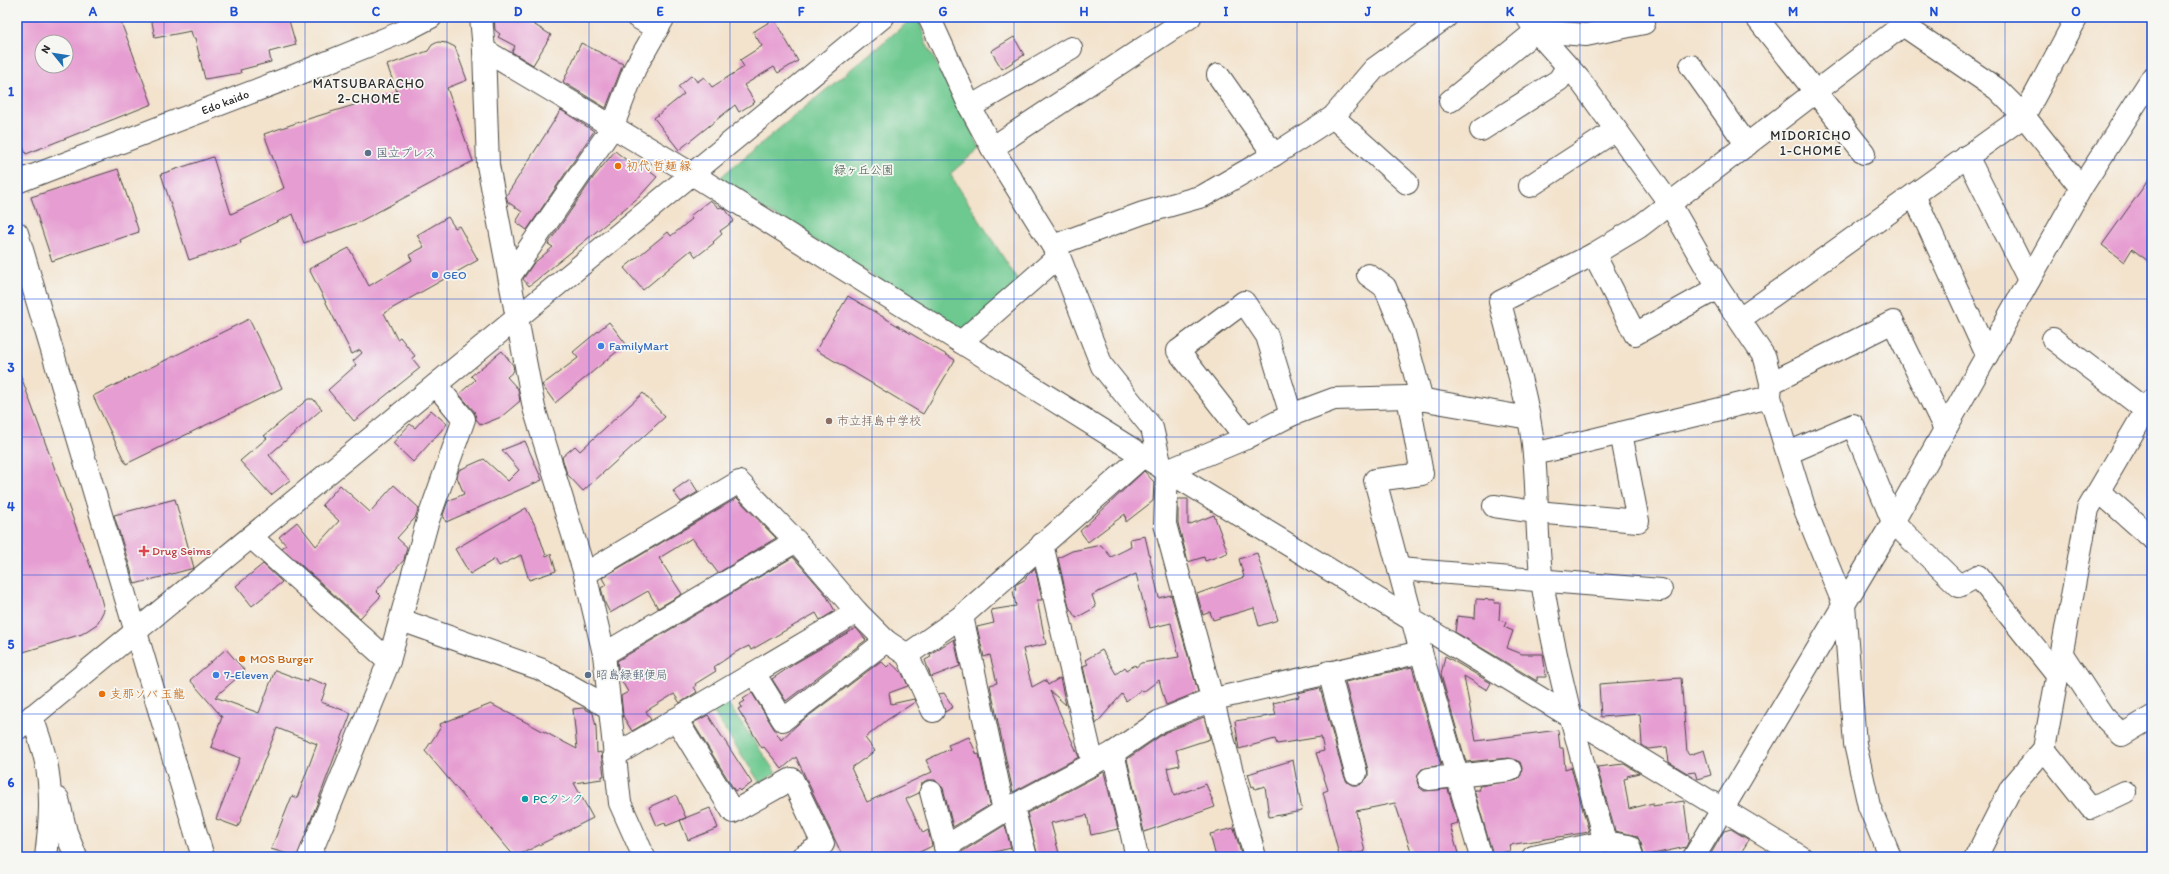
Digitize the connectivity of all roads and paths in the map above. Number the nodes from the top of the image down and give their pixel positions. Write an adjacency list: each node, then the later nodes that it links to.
1 (431, 17): 34 (street, Edo kaido)
2 (481, 17): 15 (street)
3 (637, 17): 11 (street)
4 (882, 17): 33 (street)
5 (929, 17): 22 (street)
6 (1190, 17): 29 (street)
7 (1446, 17): 24 (street)
8 (1756, 17): 20 (street)
9 (2077, 17): 23 (street)
10 (1903, 21): 20 (street); 23 (street)
11 (660, 23): 25 (street)
12 (1644, 23): 13 (street)
13 (1531, 24): 17 (street); 21 (street)
14 (1071, 48): 22 (street)
15 (484, 50): 25 (street); 44 (street)
16 (1691, 66): 28 (street)
17 (1568, 67): 26 (street); 27 (street)
18 (1218, 75): 31 (street)
19 (2152, 78): 37 (street)
20 (1815, 93): 28 (street); 30 (street)
21 (1450, 101)
22 (970, 107): 29 (street)
23 (2024, 116): 32 (street); 37 (street)
24 (1333, 117): 31 (street); 35 (street)
25 (612, 128): 33 (street); 44 (street)
26 (1481, 130)
27 (1616, 130): 36 (street); 39 (street)
28 (1747, 145): 39 (street)
29 (992, 148): 41 (street)
30 (1864, 153)
31 (1274, 155): 41 (street)
32 (1967, 156): 38 (street); 45 (street)
33 (692, 174): 47 (street); 50 (street)
34 (17, 182)
35 (1407, 183)
36 (1530, 186)
37 (2082, 188): 45 (street)
38 (1914, 195): 48 (street); 51 (street)
39 (1670, 204): 42 (street); 46 (street)
40 (17, 232): 81 (street)
41 (1056, 251): 50 (street); 63 (street)
42 (1594, 254): 46 (street); 57 (street)
43 (1368, 275): 54 (street)
44 (510, 276): 47 (street)
45 (2029, 280): 51 (street)
46 (1718, 288): 48 (street)
47 (518, 319): 52 (street); 73 (street)
48 (1740, 319): 53 (street)
49 (2053, 339): 55 (street)
50 (961, 342): 63 (street)
51 (1987, 355): 58 (street)
52 (436, 385): 68 (street); 80 (street)
53 (1771, 390): 58 (street); 59 (street); 61 (street)
54 (1415, 398): 56 (street); 57 (street); 72 (street)
55 (2149, 406): 64 (street)
56 (1291, 415): 60 (street); 60 (street)
57 (1529, 418): 62 (street)
58 (1946, 429): 67 (street)
59 (1621, 433): 62 (street); 66 (street)
60 (1246, 438): 63 (street)
61 (1788, 453): 67 (street); 76 (street)
62 (1534, 454): 66 (street)
63 (1157, 465): 71 (street); 79 (street); 91 (street)
64 (2099, 491): 69 (street); 85 (street)
65 (1494, 506): 66 (street)
66 (1536, 512): 74 (street)
67 (1893, 522): 76 (street); 90 (street)
68 (251, 536): 81 (street); 87 (street)
69 (2152, 538)
70 (796, 541): 73 (street); 77 (street); 84 (street)
71 (1042, 544): 78 (street); 101 (street)
72 (1399, 569): 74 (street); 79 (street)
73 (585, 574): 84 (street)
74 (1542, 580): 75 (street); 94 (street)
75 (1661, 590)
76 (1844, 605): 110 (street); 127 (street)
77 (857, 612): 82 (street); 89 (street)
78 (962, 616): 86 (street); 109 (street)
79 (1413, 619): 83 (street); 94 (street)
80 (401, 620): 87 (street); 92 (street)
81 (135, 631): 97 (street); 116 (street)
82 (886, 641): 86 (street); 89 (street)
83 (1421, 652): 88 (street); 104 (street)
84 (604, 654): 92 (street)
85 (2062, 654): 90 (street); 95 (street)
86 (907, 655): 93 (street)
87 (389, 661): 117 (street)
88 (1329, 672): 91 (street); 103 (street)
89 (754, 673): 96 (street)
90 (2057, 676): 98 (street)
91 (1214, 699): 99 (street); 121 (street)
92 (610, 708): 100 (street)
93 (933, 711)
94 (1570, 715): 110 (street); 111 (street)
95 (2152, 717)
96 (676, 720): 100 (street); 118 (street)
97 (24, 722): 106 (street)
98 (2044, 749): 108 (street); 128 (street)
99 (1113, 753): 101 (street); 120 (street)
100 (614, 756): 113 (street)
101 (1093, 764): 109 (street)
102 (1510, 770): 104 (street)
103 (1356, 773)
104 (1457, 776): 105 (street); 122 (street)
105 (1429, 779)
106 (50, 787): 114 (street); 115 (street)
107 (931, 792): 112 (street)
108 (2125, 792)
109 (1009, 809): 112 (street); 119 (street)
110 (1722, 809): 125 (street); 126 (street)
111 (1605, 842): 123 (street); 124 (street)
112 (946, 852)
113 (641, 856)
114 (46, 857)
115 (76, 857)
116 (202, 857)
117 (309, 857)
118 (802, 857)
119 (1026, 857)
120 (1137, 857)
121 (1255, 857)
122 (1481, 857)
123 (1533, 857)
124 (1632, 857)
125 (1694, 857)
126 (1801, 857)
127 (1890, 857)
128 (1976, 857)

